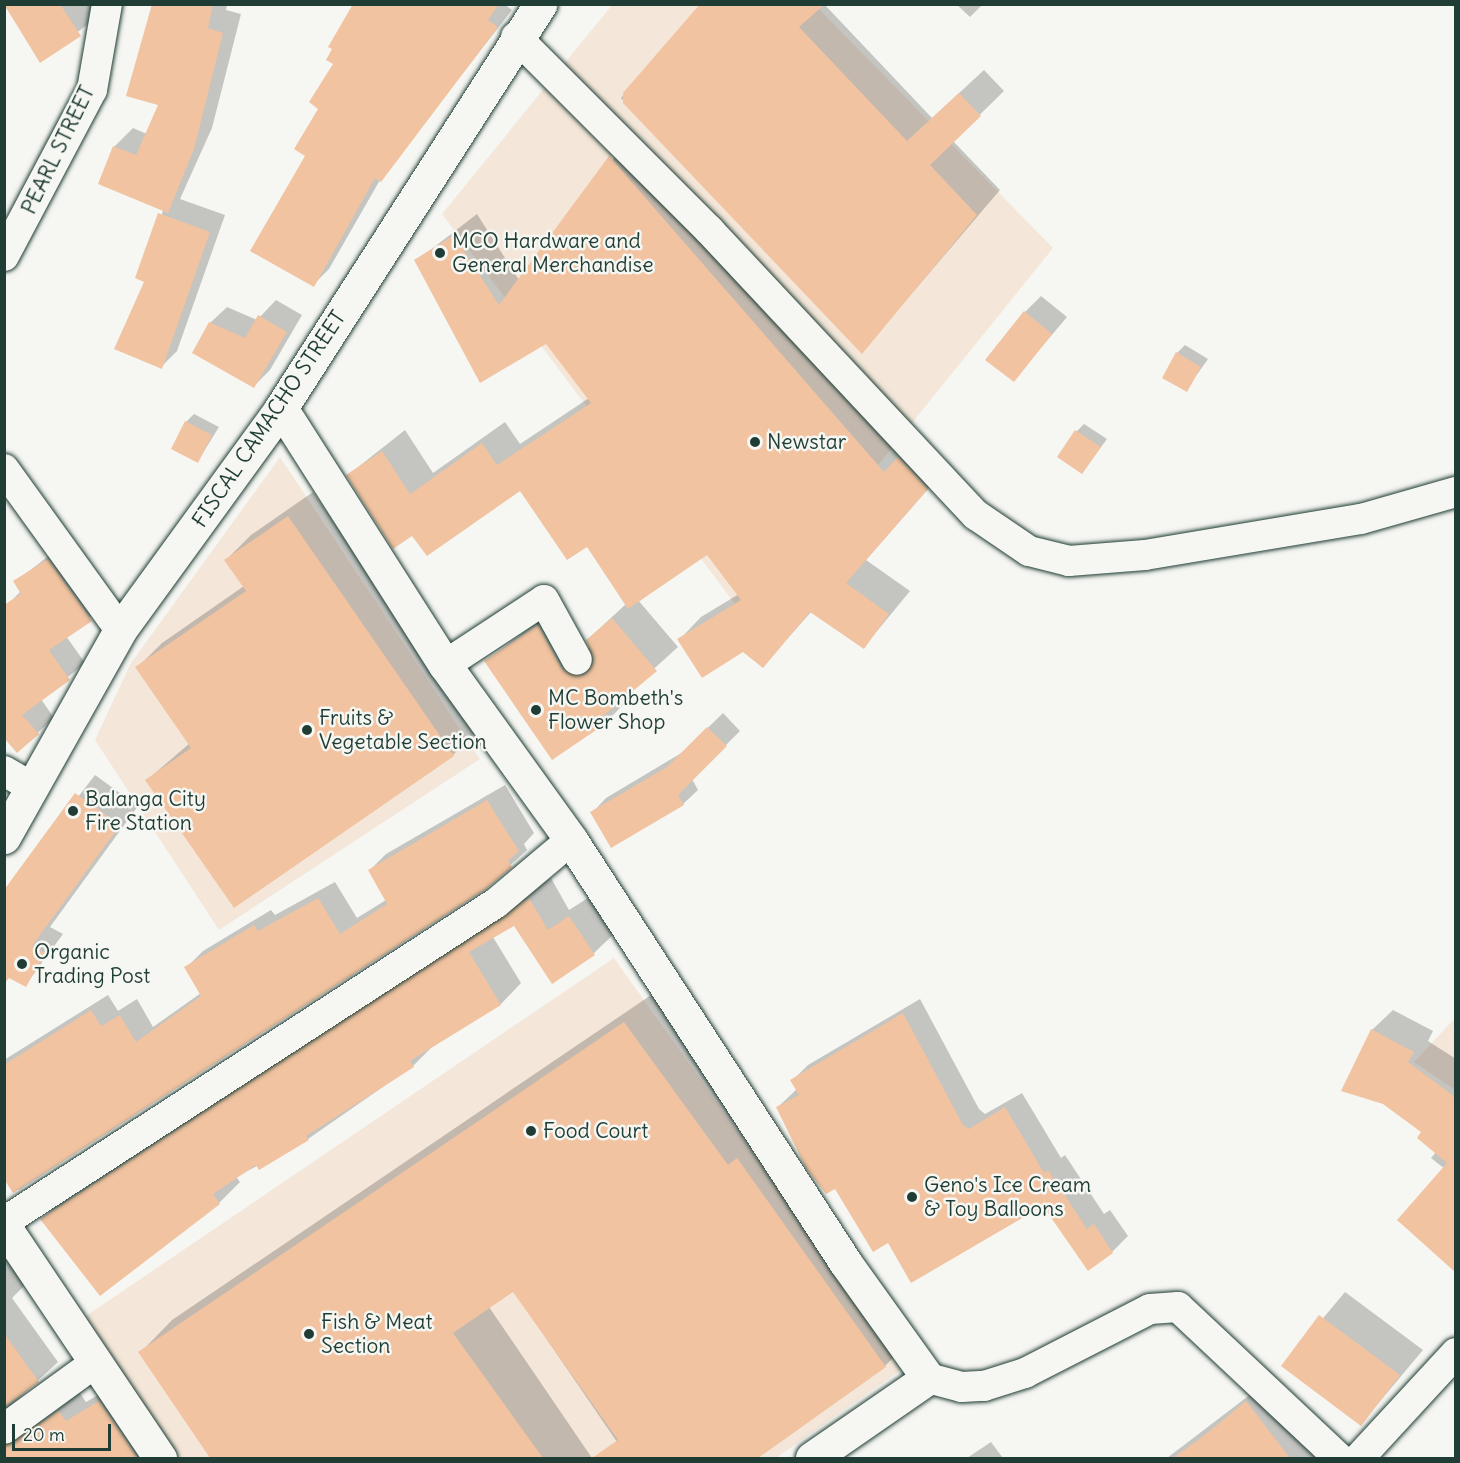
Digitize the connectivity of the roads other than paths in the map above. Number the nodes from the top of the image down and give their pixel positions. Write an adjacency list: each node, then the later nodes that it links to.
1 (107, 4): 4 (street, PEARL STREET)
2 (540, 4): 3 (street, FISCAL CAMACHO STREET)
3 (516, 37): 5 (street, FISCAL CAMACHO STREET); 7 (street)
4 (4, 256)
5 (281, 408): 8 (street, FISCAL CAMACHO STREET); 10 (street)
6 (4, 469): 8 (street)
7 (1455, 492)
8 (120, 630): 11 (street, FISCAL CAMACHO STREET)
9 (577, 660): 10 (street)
10 (444, 665): 13 (street)
11 (18, 779): 12 (street, FISCAL CAMACHO STREET)
12 (4, 837)
13 (571, 840): 14 (street); 17 (street)
14 (4, 1224): 16 (street)
15 (1455, 1353): 22 (street)
16 (95, 1363): 18 (street); 19 (street)
17 (928, 1378): 20 (street); 21 (street)
18 (4, 1429)
19 (160, 1458)
20 (813, 1458)
21 (1339, 1458)
22 (1359, 1458)

